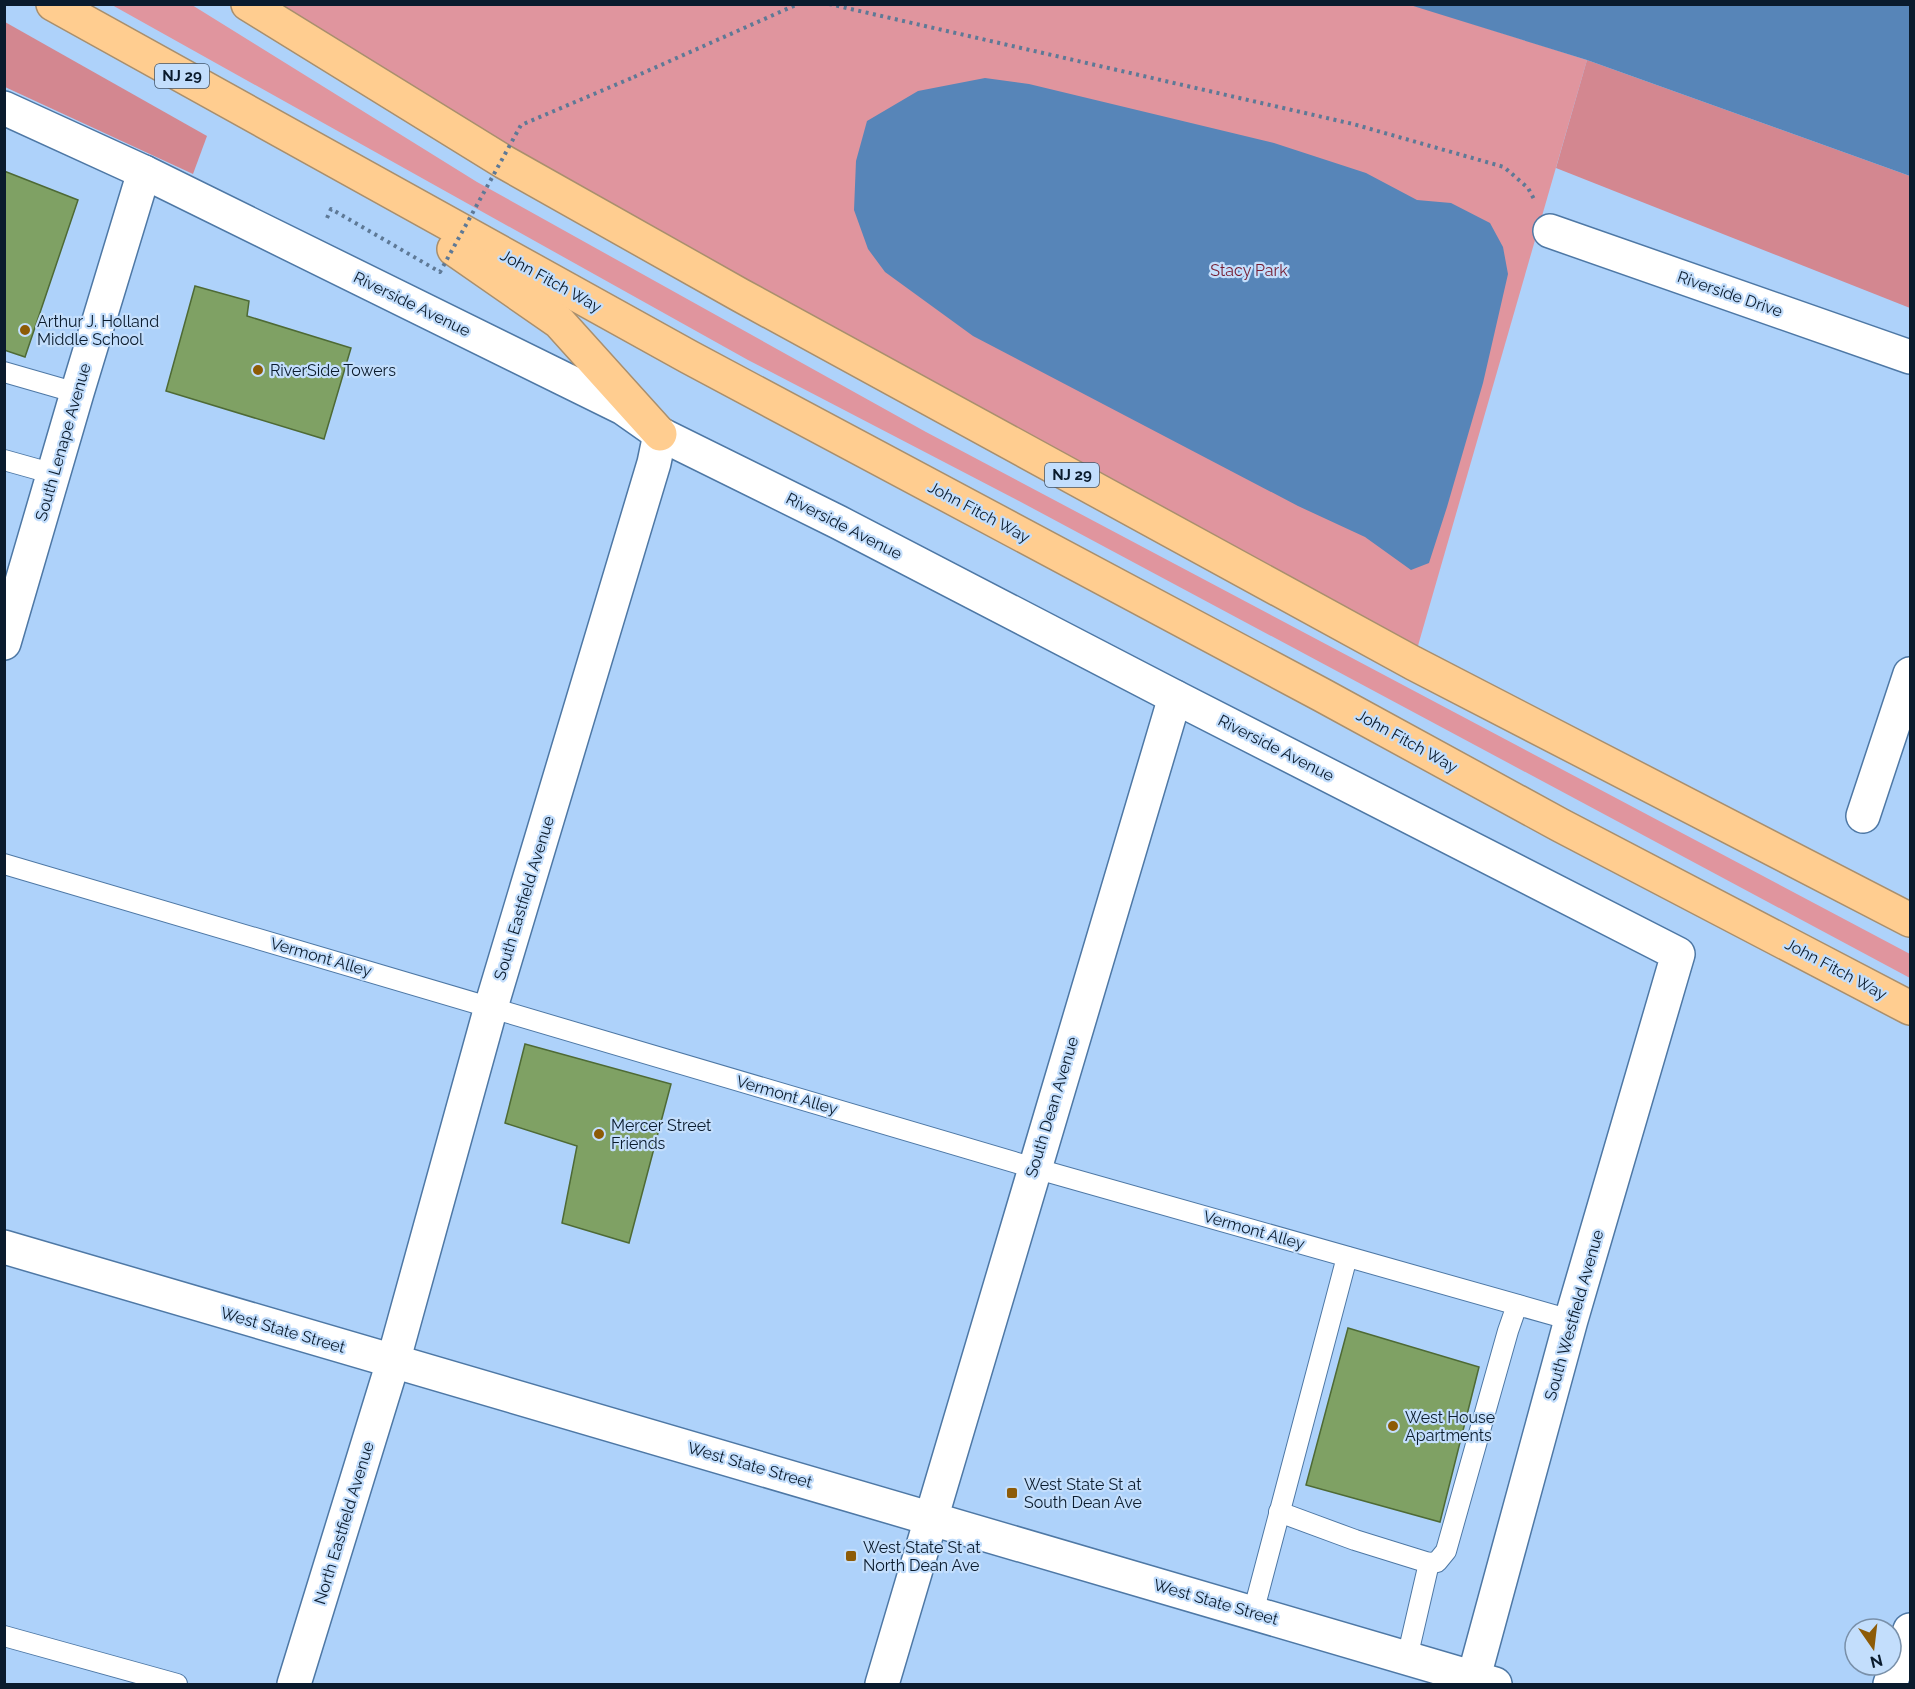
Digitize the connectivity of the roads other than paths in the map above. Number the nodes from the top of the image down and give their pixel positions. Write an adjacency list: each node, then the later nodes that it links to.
1 (53, 4): 4 (highway, John Fitch Way / NJ 29)
2 (248, 4): 18 (highway, NJ 29)
3 (4, 108): 5 (street, Riverside Avenue)
4 (310, 148): 10 (highway); 21 (highway, John Fitch Way / NJ 29)
5 (144, 172): 9 (street, South Lenape Avenue); 10 (street, Riverside Avenue)
6 (1550, 231): 7 (street, Riverside Drive)
7 (1911, 357)
8 (4, 372): 9 (lane)
9 (77, 393): 12 (street, South Lenape Avenue)
10 (660, 434): 15 (street, Riverside Avenue); 20 (street, South Eastfield Avenue)
11 (4, 460): 12 (lane)
12 (54, 474): 13 (street, South Lenape Avenue)
13 (4, 643)
14 (1911, 674): 16 (street)
15 (1175, 697): 19 (street, Riverside Avenue); 22 (street, South Dean Avenue)
16 (1863, 816)
17 (4, 864): 20 (lane, Vermont Alley)
18 (1911, 920)
19 (1678, 954): 26 (street, South Westfield Avenue)
20 (491, 1007): 22 (lane, Vermont Alley); 27 (street, South Eastfield Avenue)
21 (1911, 1008)
22 (1034, 1168): 24 (lane, Vermont Alley); 29 (street, South Dean Avenue)
23 (4, 1247): 27 (street, West State Street)
24 (1347, 1257): 25 (lane, Vermont Alley); 28 (lane)
25 (1517, 1305): 26 (lane, Vermont Alley); 30 (lane)
26 (1571, 1320): 35 (street, South Westfield Avenue)
27 (393, 1362): 29 (street, West State Street); 37 (street, North Eastfield Avenue)
28 (1279, 1512): 30 (lane); 31 (lane)
29 (931, 1518): 31 (street, West State Street); 38 (street, South Dean Avenue)
30 (1429, 1563): 34 (lane)
31 (1253, 1612): 34 (street, West State Street)
32 (1911, 1630): 39 (street)
33 (4, 1636): 36 (lane)
34 (1407, 1658): 35 (street, West State Street)
35 (1480, 1682)
36 (177, 1684)
37 (294, 1684)
38 (882, 1684)
39 (1890, 1684)

